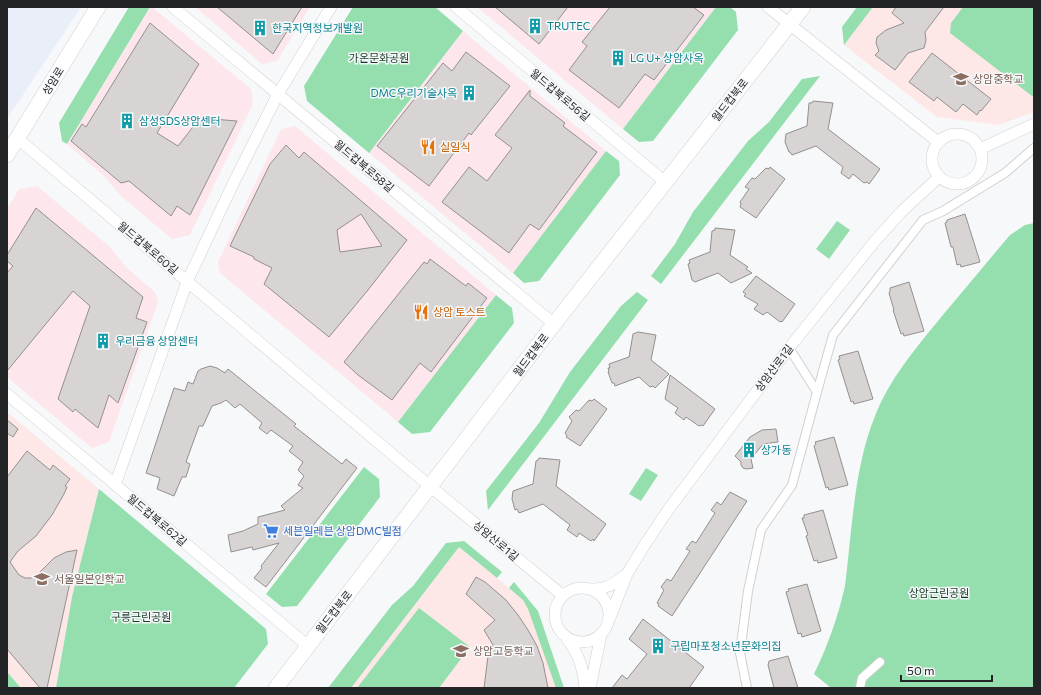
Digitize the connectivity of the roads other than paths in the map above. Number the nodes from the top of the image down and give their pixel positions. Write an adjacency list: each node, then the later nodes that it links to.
1 (98, 7): 10 (main road, 성암로)
2 (173, 7): 8 (street, 월드컵북로58길)
3 (331, 7): 8 (street)
4 (456, 7): 16 (street, 월드컵북로56길)
5 (768, 7): 7 (street)
6 (803, 7): 7 (main road, 월드컵북로)
7 (789, 25): 11 (street); 16 (main road, 월드컵북로)
8 (278, 94): 17 (street); 18 (street, 월드컵북로58길)
9 (1034, 124): 13 (street)
10 (17, 138): 14 (main road, 성암로); 17 (street, 월드컵북로60길)
11 (938, 142): 13 (street); 15 (street)
12 (1034, 148): 20 (street)
13 (980, 149): 15 (street)
14 (7, 155)
15 (939, 177): 19 (street, 상암산로1길)
16 (665, 182): 18 (main road, 월드컵북로)
17 (187, 282): 22 (street, 월드컵북로60길); 23 (street, 상암산로1길)
18 (554, 324): 23 (main road, 월드컵북로)
19 (789, 348): 20 (street); 24 (street, 상암산로1길)
20 (817, 392): 35 (street)
21 (7, 394): 22 (street, 월드컵북로62길)
22 (115, 485): 30 (street, 월드컵북로62길)
23 (430, 487): 26 (street, 상암산로1길); 30 (main road, 월드컵북로)
24 (628, 574): 25 (street); 27 (street, 상암산로1길)
25 (592, 589): 26 (street); 27 (street)
26 (562, 595): 29 (street)
27 (609, 620): 28 (street)
28 (601, 635): 29 (street); 34 (street)
29 (565, 637): 33 (street)
30 (308, 646): 32 (main road, 월드컵북로)
31 (880, 662): 36 (street)
32 (276, 688)
33 (585, 688)
34 (590, 688)
35 (747, 688)
36 (860, 688)

